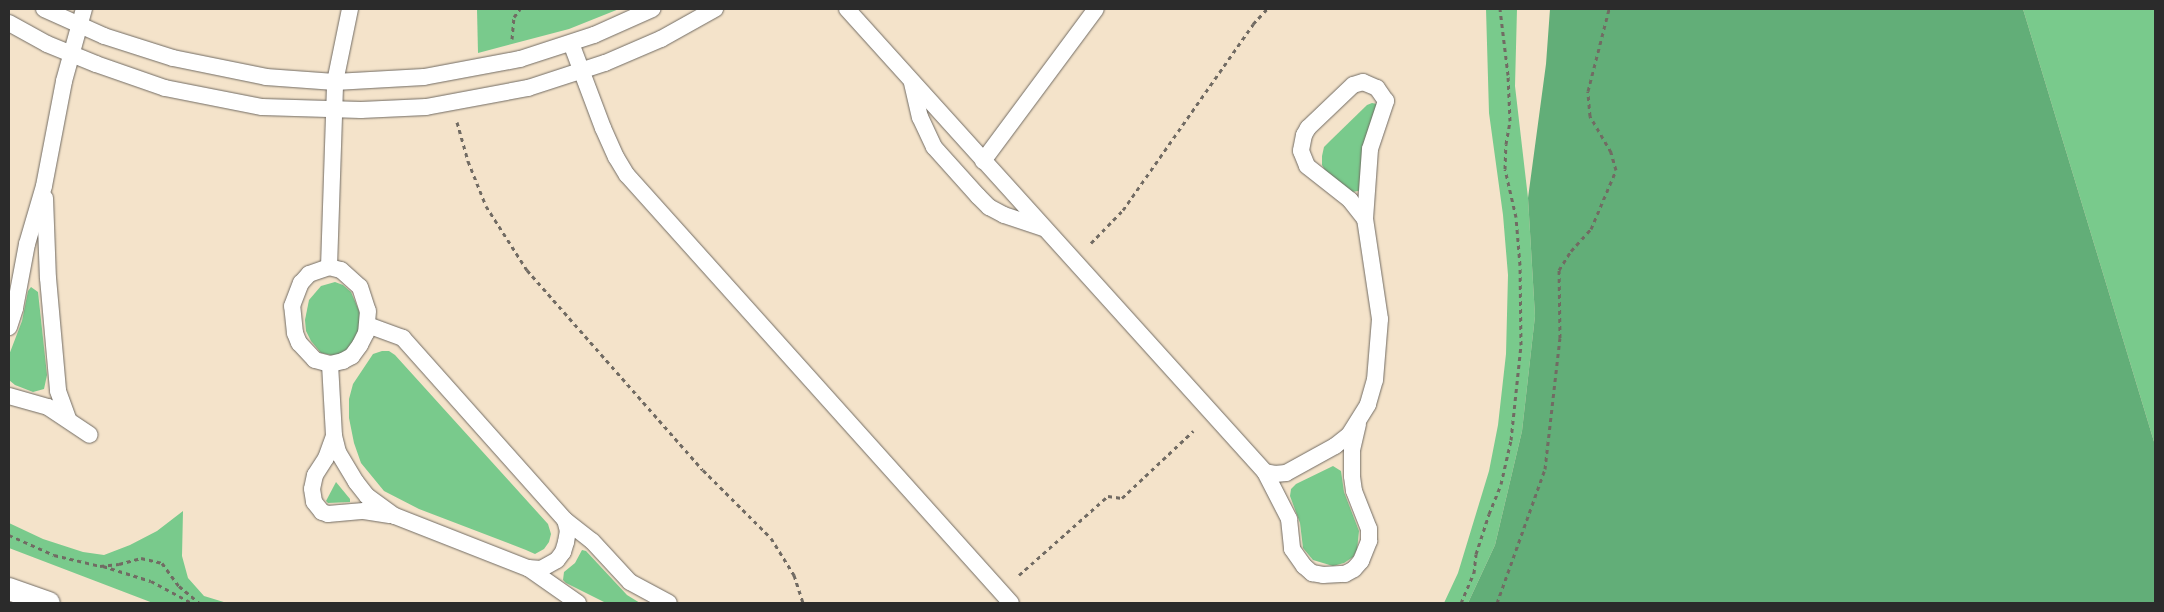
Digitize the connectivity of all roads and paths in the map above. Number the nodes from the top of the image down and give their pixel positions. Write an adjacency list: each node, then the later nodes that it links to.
1 (44, 9): 13 (street)
2 (84, 9): 13 (street)
3 (350, 9): 19 (street)
4 (520, 9): 14 (path)
5 (652, 9): 15 (street)
6 (715, 9): 17 (street)
7 (847, 9): 18 (street)
8 (1096, 9): 22 (street)
9 (1267, 9): 26 (path)
10 (1500, 9): 54 (path)
11 (1609, 9): 55 (path)
12 (9, 23): 16 (street)
13 (80, 26): 16 (street); 19 (street)
14 (512, 39)
15 (571, 43): 17 (street); 19 (street)
16 (72, 54): 20 (street); 23 (street)
17 (581, 72): 20 (street); 47 (street)
18 (912, 81): 22 (street); 25 (street)
19 (335, 82): 20 (street)
20 (333, 110): 27 (street)
21 (457, 122): 53 (path)
22 (983, 160): 25 (street)
23 (44, 186): 28 (street); 29 (street)
24 (1365, 219): 24 (street); 35 (street)
25 (1045, 229): 39 (street)
26 (1090, 243)
27 (330, 267): 30 (street); 32 (street)
28 (21, 277): 29 (street); 31 (street)
29 (48, 278): 34 (street)
30 (368, 325): 32 (street); 41 (street)
31 (9, 327)
32 (330, 364): 38 (street)
33 (9, 396): 34 (street)
34 (68, 418): 37 (street)
35 (1358, 424): 39 (street); 39 (street)
36 (1193, 431): 45 (path)
37 (90, 435)
38 (334, 436): 40 (street); 40 (street)
39 (1265, 472)
40 (395, 516): 44 (street)
41 (566, 520): 44 (street); 52 (street)
42 (9, 535): 43 (path)
43 (100, 566): 49 (path); 50 (path)
44 (528, 568): 51 (street)
45 (1019, 575)
46 (9, 589): 48 (main road)
47 (1001, 600)
48 (49, 603)
49 (192, 603)
50 (199, 603)
51 (578, 603)
52 (669, 603)
53 (803, 603)
54 (1461, 603)
55 (1497, 603)

